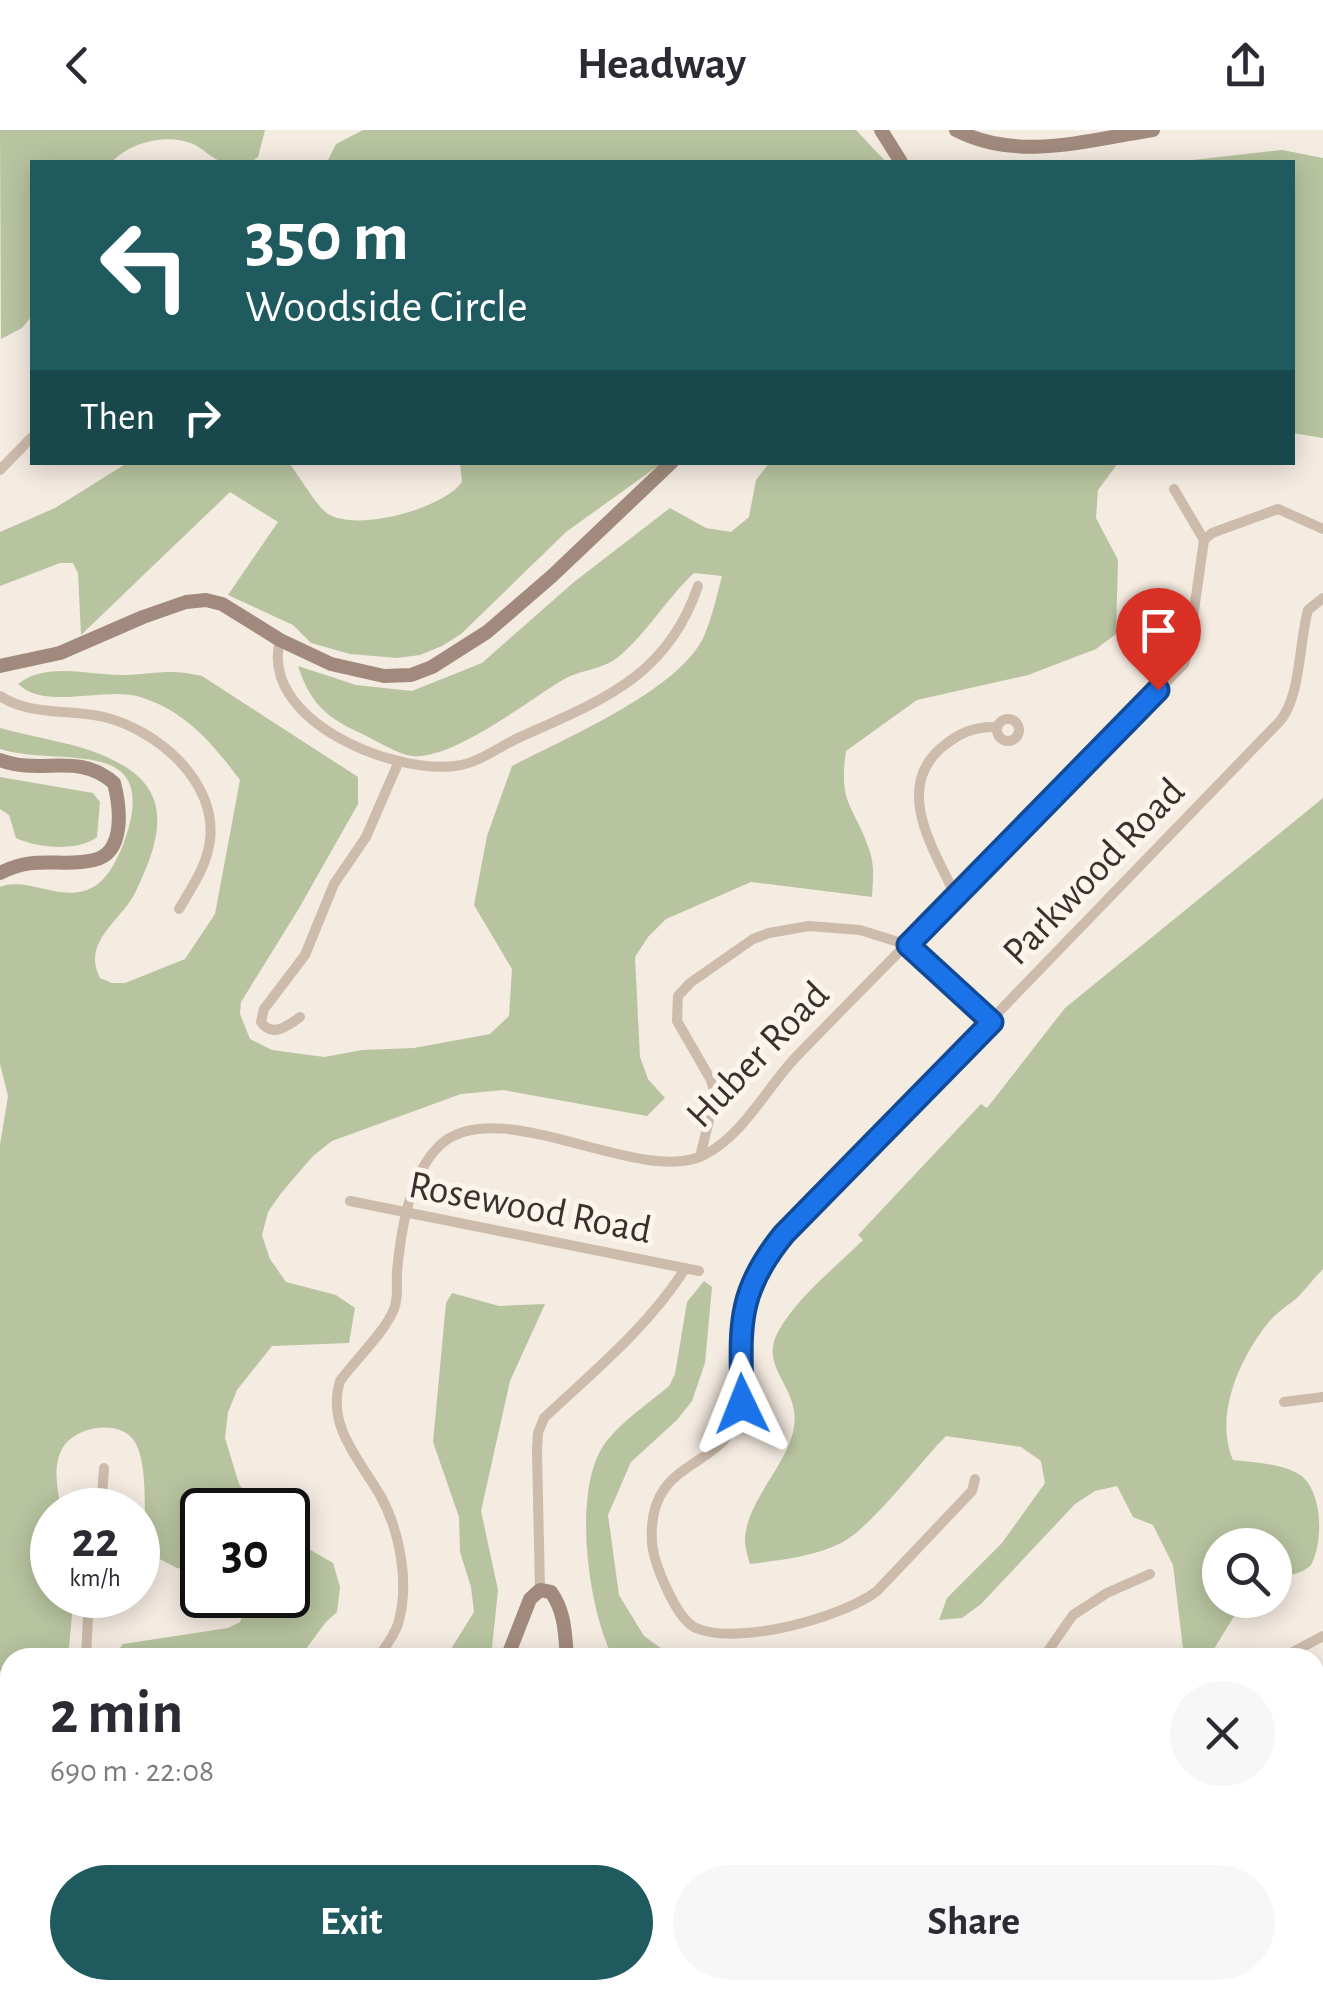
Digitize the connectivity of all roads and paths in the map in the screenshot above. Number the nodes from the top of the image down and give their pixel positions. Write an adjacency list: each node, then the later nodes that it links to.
1 (881, 130): 4 (street)
2 (956, 130): 3 (street)
3 (1153, 130)
4 (899, 160)
5 (30, 439): 7 (street)
6 (669, 465): 13 (street)
7 (0, 470)
8 (1174, 489): 10 (street)
9 (1323, 529): 10 (street)
10 (1204, 540): 20 (street, Huber Road)
11 (698, 586): 18 (street)
12 (1323, 598): 24 (street, Parkwood Road)
13 (280, 640): 14 (street); 18 (street)
14 (0, 666)
15 (0, 696): 21 (street)
16 (997, 727): 20 (street)
17 (0, 760): 19 (street)
18 (399, 762): 23 (street)
19 (0, 873)
20 (956, 897): 22 (street, Huber Road)
21 (179, 909)
22 (908, 945): 24 (street); 25 (street, Huber Road); 25 (street)
23 (300, 1018)
24 (992, 1022): 33 (street, Parkwood Road)
25 (700, 1157): 27 (street, Huber Road)
26 (350, 1201): 27 (street, Rosewood Road)
27 (407, 1214): 28 (street, Rosewood Road); 40 (street, Huber Road)
28 (685, 1269): 29 (street, Rosewood Road); 36 (street)
29 (699, 1271)
30 (1323, 1397): 31 (street)
31 (1284, 1402)
32 (104, 1468): 34 (street)
33 (975, 1479)
34 (104, 1488)
35 (1150, 1574): 43 (street)
36 (540, 1590): 41 (street); 42 (street)
37 (88, 1618): 39 (street)
38 (1323, 1636): 44 (street)
39 (86, 1648)
40 (384, 1648)
41 (511, 1648)
42 (566, 1648)
43 (1050, 1648)
44 (1301, 1648)

